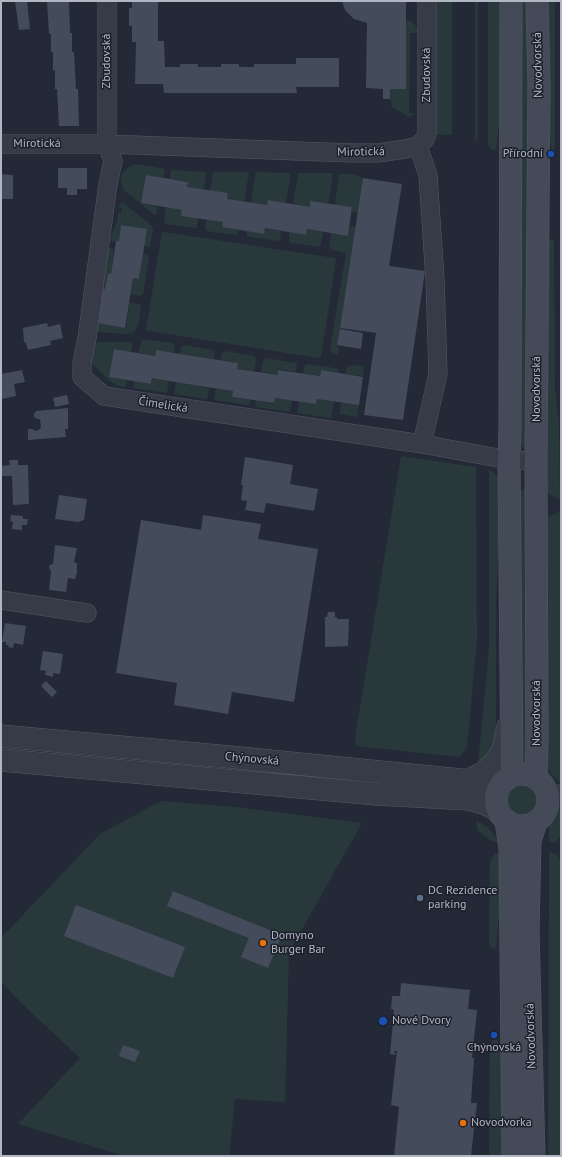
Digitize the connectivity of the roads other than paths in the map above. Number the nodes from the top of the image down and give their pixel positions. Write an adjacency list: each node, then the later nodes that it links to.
1 (107, 1): 6 (street, Zbudovská)
2 (427, 1): 7 (street, Zbudovská)
3 (511, 1): 9 (main road, Novodvorská)
4 (537, 1): 10 (main road, Novodvorská)
5 (1, 144): 6 (street, Mirotická)
6 (107, 144): 7 (street, Mirotická); 8 (street, Čimelická)
7 (418, 146): 8 (street)
8 (422, 444): 9 (street, Čimelická)
9 (509, 460): 10 (street); 13 (main road, Novodvorská)
10 (536, 461): 18 (main road, Novodvorská)
11 (1, 600): 12 (street)
12 (87, 613)
13 (511, 714): 16 (main road, Novodvorská); 17 (street)
14 (1, 736): 17 (street, Chýnovská)
15 (1, 760): 19 (street, Chýnovská)
16 (507, 779): 17 (street, Chýnovská); 18 (main road); 19 (main road, Novodvorská)
17 (469, 780)
18 (548, 789): 20 (main road, Novodvorská)
19 (502, 816): 20 (main road); 21 (main road, Novodvorská)
20 (536, 822): 22 (main road, Novodvorská)
21 (513, 1156)
22 (534, 1156)

